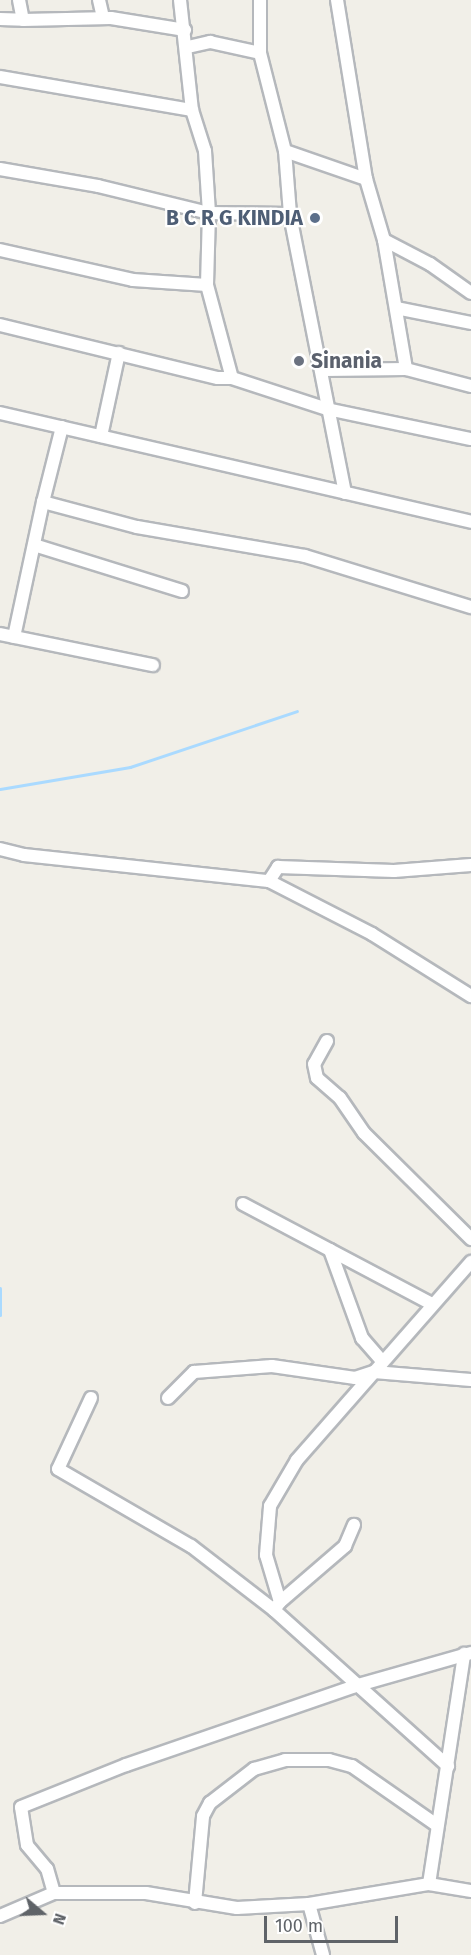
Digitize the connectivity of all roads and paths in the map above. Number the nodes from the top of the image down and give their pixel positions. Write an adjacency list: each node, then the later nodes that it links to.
1 (19, 0): 8 (street)
2 (99, 0): 6 (street)
3 (180, 0): 9 (street)
4 (260, 0): 11 (street)
5 (337, 0): 16 (street)
6 (103, 18): 8 (street); 9 (street)
7 (0, 19): 8 (street)
8 (23, 20)
9 (185, 30): 10 (street)
10 (188, 47): 11 (street); 13 (street)
11 (260, 53): 14 (street)
12 (0, 77): 13 (street)
13 (192, 110): 17 (street)
14 (285, 151): 16 (street); 18 (street)
15 (0, 169): 17 (street)
16 (366, 179): 19 (street)
17 (209, 213): 18 (street); 21 (street)
18 (290, 214): 28 (street)
19 (384, 240): 22 (street); 23 (street)
20 (0, 250): 21 (street)
21 (207, 285): 29 (street)
22 (471, 292)
23 (396, 308): 24 (street); 27 (street)
24 (471, 324)
25 (0, 325): 26 (street)
26 (119, 353): 29 (street); 34 (street)
27 (406, 369): 28 (street); 30 (street)
28 (324, 370): 31 (street)
29 (232, 378): 31 (street)
30 (471, 386)
31 (327, 409): 35 (street); 36 (street)
32 (0, 413): 33 (street)
33 (62, 427): 34 (street); 37 (street)
34 (101, 436): 36 (street)
35 (471, 439)
36 (345, 492): 38 (street)
37 (44, 502): 39 (street); 41 (street)
38 (471, 522)
39 (34, 545): 40 (street); 43 (street)
40 (182, 591)
41 (471, 606)
42 (0, 634): 43 (street)
43 (14, 637): 44 (street)
44 (153, 665)
45 (0, 849): 47 (street)
46 (471, 865): 47 (street)
47 (269, 881): 48 (street)
48 (471, 996)
49 (327, 1041): 51 (street)
50 (243, 1204): 52 (street)
51 (471, 1239)
52 (330, 1250): 54 (street); 55 (street)
53 (471, 1262): 54 (street)
54 (432, 1304): 55 (street)
55 (382, 1361): 56 (street)
56 (374, 1372): 57 (street); 59 (street); 61 (street)
57 (471, 1380)
58 (91, 1398): 61 (street)
59 (168, 1398)
60 (354, 1525): 61 (street)
61 (277, 1606): 63 (street)
62 (468, 1653): 63 (street); 64 (street)
63 (355, 1686): 64 (street); 68 (street)
64 (448, 1766): 65 (street)
65 (435, 1824): 66 (street); 69 (street)
66 (429, 1884): 67 (street); 70 (street)
67 (471, 1891)
68 (54, 1893): 69 (street); 71 (street)
69 (195, 1903): 70 (street)
70 (309, 1904): 72 (street)
71 (0, 1916)
72 (323, 1955)

